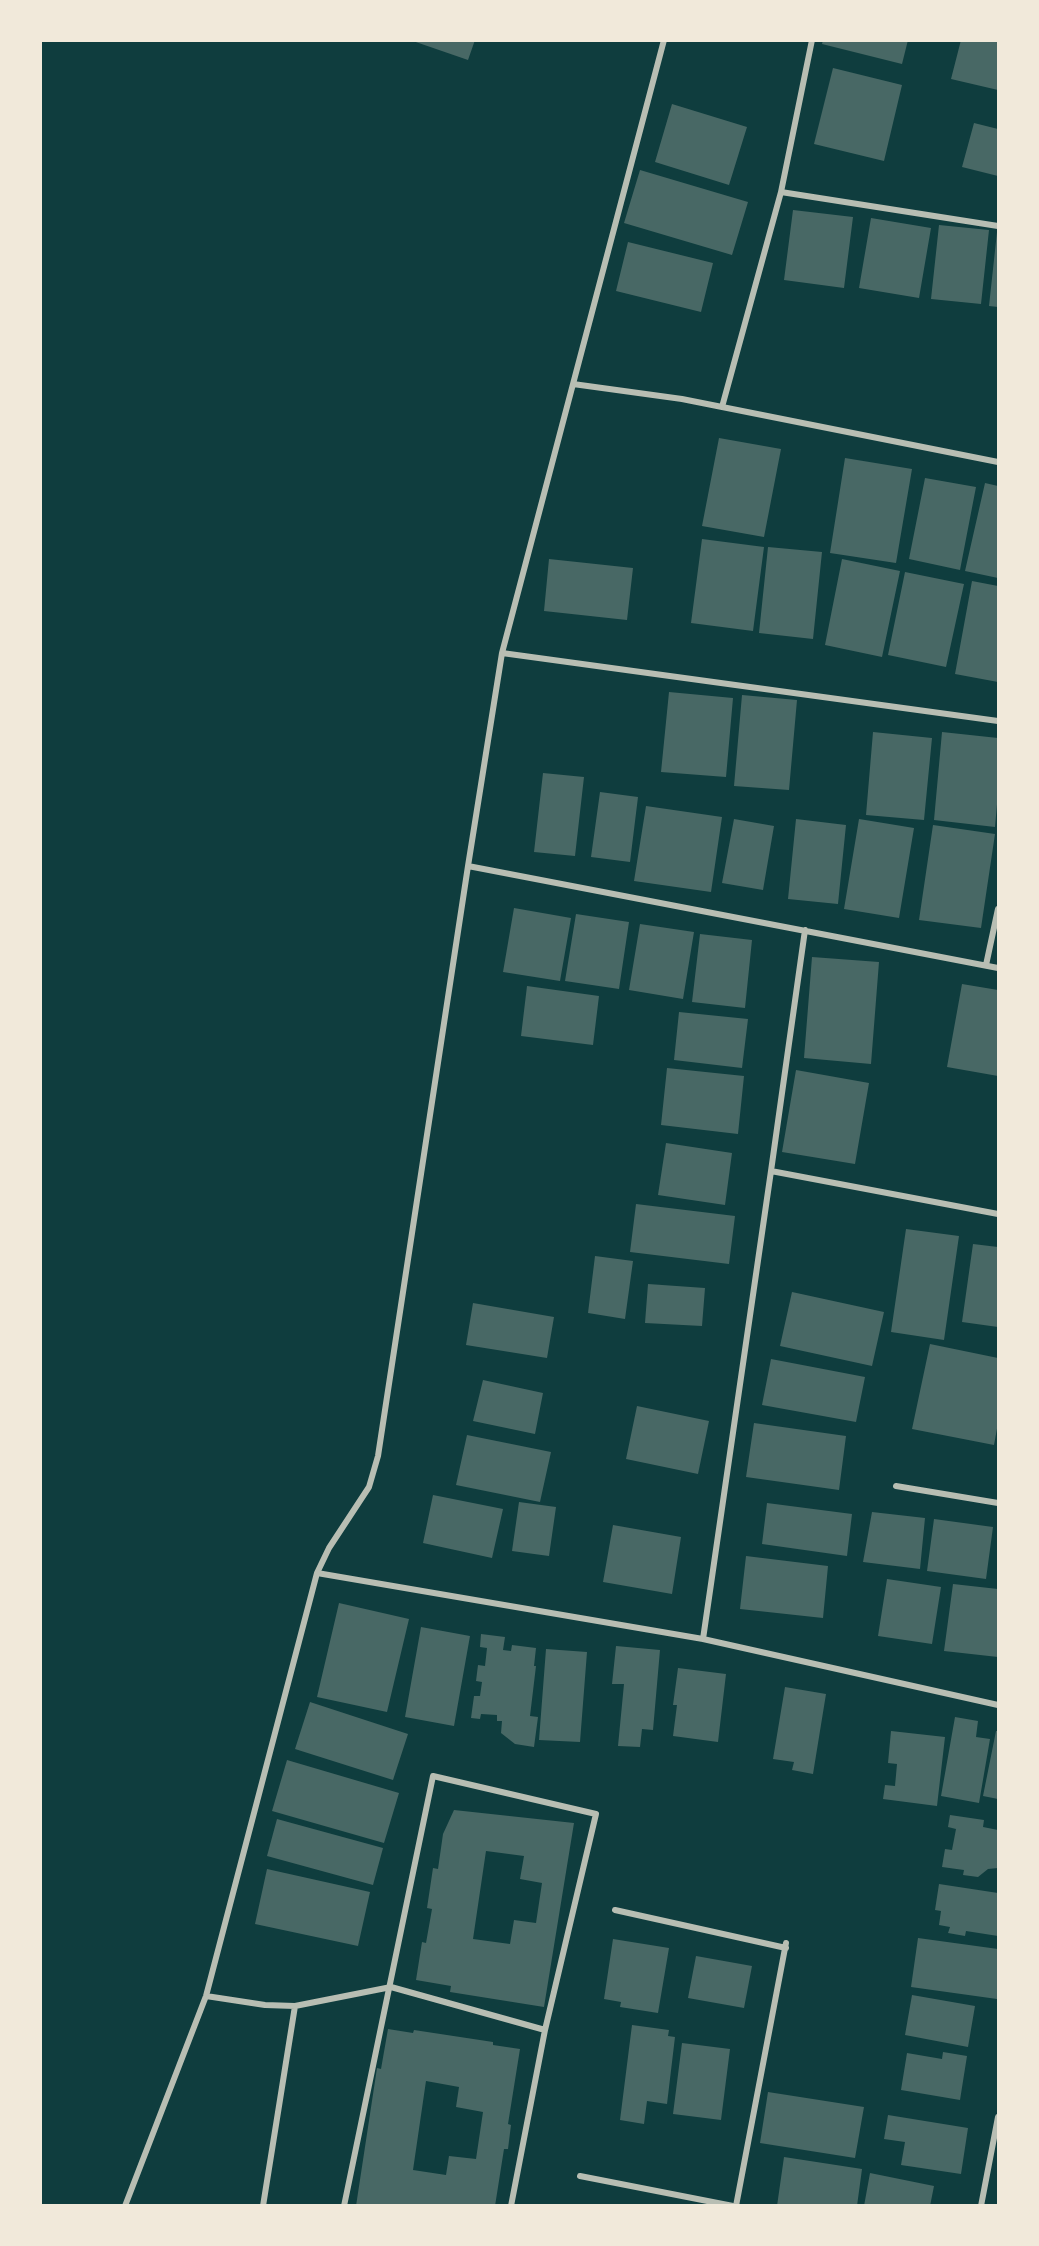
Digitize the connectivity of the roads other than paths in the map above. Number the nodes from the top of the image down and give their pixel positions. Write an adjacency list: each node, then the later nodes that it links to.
1 (664, 40): 5 (street)
2 (812, 40): 3 (street)
3 (781, 192): 4 (street); 6 (street)
4 (999, 226)
5 (573, 384): 6 (street); 8 (street)
6 (722, 407): 7 (street)
7 (999, 462)
8 (502, 653): 9 (street); 10 (street)
9 (999, 721)
10 (468, 866): 12 (street); 19 (street)
11 (999, 909): 13 (street)
12 (805, 930): 13 (street); 15 (street)
13 (986, 965): 14 (street)
14 (999, 968)
15 (771, 1171): 16 (street); 20 (street)
16 (999, 1215)
17 (896, 1486): 18 (street)
18 (999, 1503)
19 (317, 1573): 20 (street); 24 (street)
20 (703, 1639): 21 (street)
21 (999, 1705)
22 (615, 1910): 33 (street)
23 (391, 1987): 25 (street); 26 (street); 26 (street); 31 (street)
24 (206, 1996): 25 (street); 29 (street)
25 (295, 2006): 30 (street)
26 (545, 2030): 32 (street)
27 (999, 2117): 34 (street)
28 (580, 2176): 33 (street)
29 (125, 2205)
30 (263, 2205)
31 (344, 2205)
32 (511, 2205)
33 (734, 2205)
34 (981, 2205)

